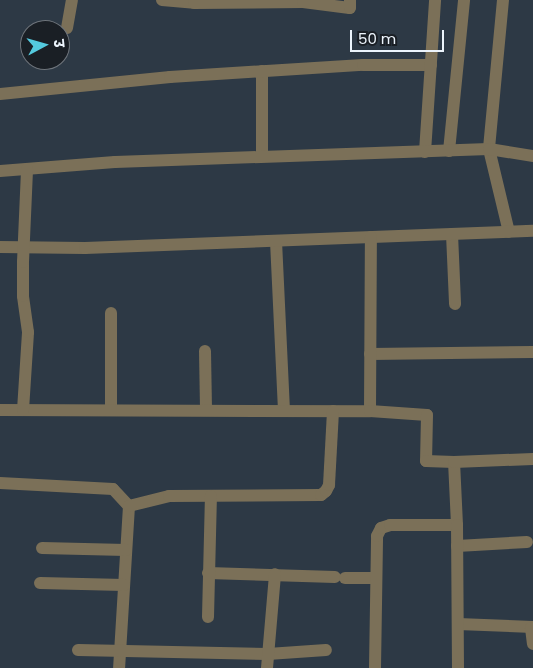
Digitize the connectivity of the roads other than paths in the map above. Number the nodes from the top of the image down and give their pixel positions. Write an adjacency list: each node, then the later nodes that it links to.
1 (72, 0): 7 (street)
2 (162, 0): 3 (street)
3 (350, 0)
4 (435, 0): 8 (street)
5 (464, 0): 12 (street)
6 (503, 0): 11 (street)
7 (68, 20)
8 (431, 65): 9 (street); 13 (street)
9 (262, 71): 10 (street); 14 (street)
10 (0, 94)
11 (489, 149): 12 (street); 15 (street); 19 (street)
12 (449, 151): 13 (street)
13 (425, 152): 14 (street)
14 (262, 156): 16 (street)
15 (533, 156)
16 (27, 168): 17 (street); 24 (street)
17 (0, 171)
18 (533, 231): 19 (street)
19 (509, 232): 20 (street)
20 (452, 234): 21 (street); 25 (street)
21 (371, 237): 22 (street); 29 (street)
22 (276, 241): 24 (street); 34 (street)
23 (0, 247): 24 (street)
24 (23, 247): 33 (street)
25 (455, 304)
26 (111, 313): 30 (street)
27 (205, 351): 31 (street)
28 (533, 352): 29 (street)
29 (370, 354): 36 (street)
30 (111, 409): 31 (street); 33 (street)
31 (206, 409): 34 (street)
32 (0, 410): 33 (street)
33 (23, 410)
34 (284, 410): 35 (street)
35 (333, 411): 36 (street); 40 (street)
36 (370, 411): 38 (street)
37 (533, 459): 38 (street)
38 (454, 462): 42 (street)
39 (0, 483): 41 (street)
40 (211, 496): 41 (street); 47 (street)
41 (129, 506): 46 (street)
42 (457, 525): 44 (street); 49 (street)
43 (527, 542): 44 (street)
44 (457, 546): 53 (street)
45 (42, 548): 46 (street)
46 (126, 550): 51 (street)
47 (208, 573): 48 (street); 52 (street)
48 (275, 574): 49 (street); 59 (street)
49 (376, 578): 62 (street)
50 (40, 583): 51 (street)
51 (124, 585): 57 (street)
52 (208, 617)
53 (458, 624): 54 (street); 63 (street)
54 (532, 627): 55 (street)
55 (533, 644)
56 (78, 650): 57 (street)
57 (120, 650): 59 (street); 60 (street)
58 (326, 650): 59 (street)
59 (268, 654): 61 (street)
60 (119, 668)
61 (267, 668)
62 (375, 668)
63 (458, 668)

